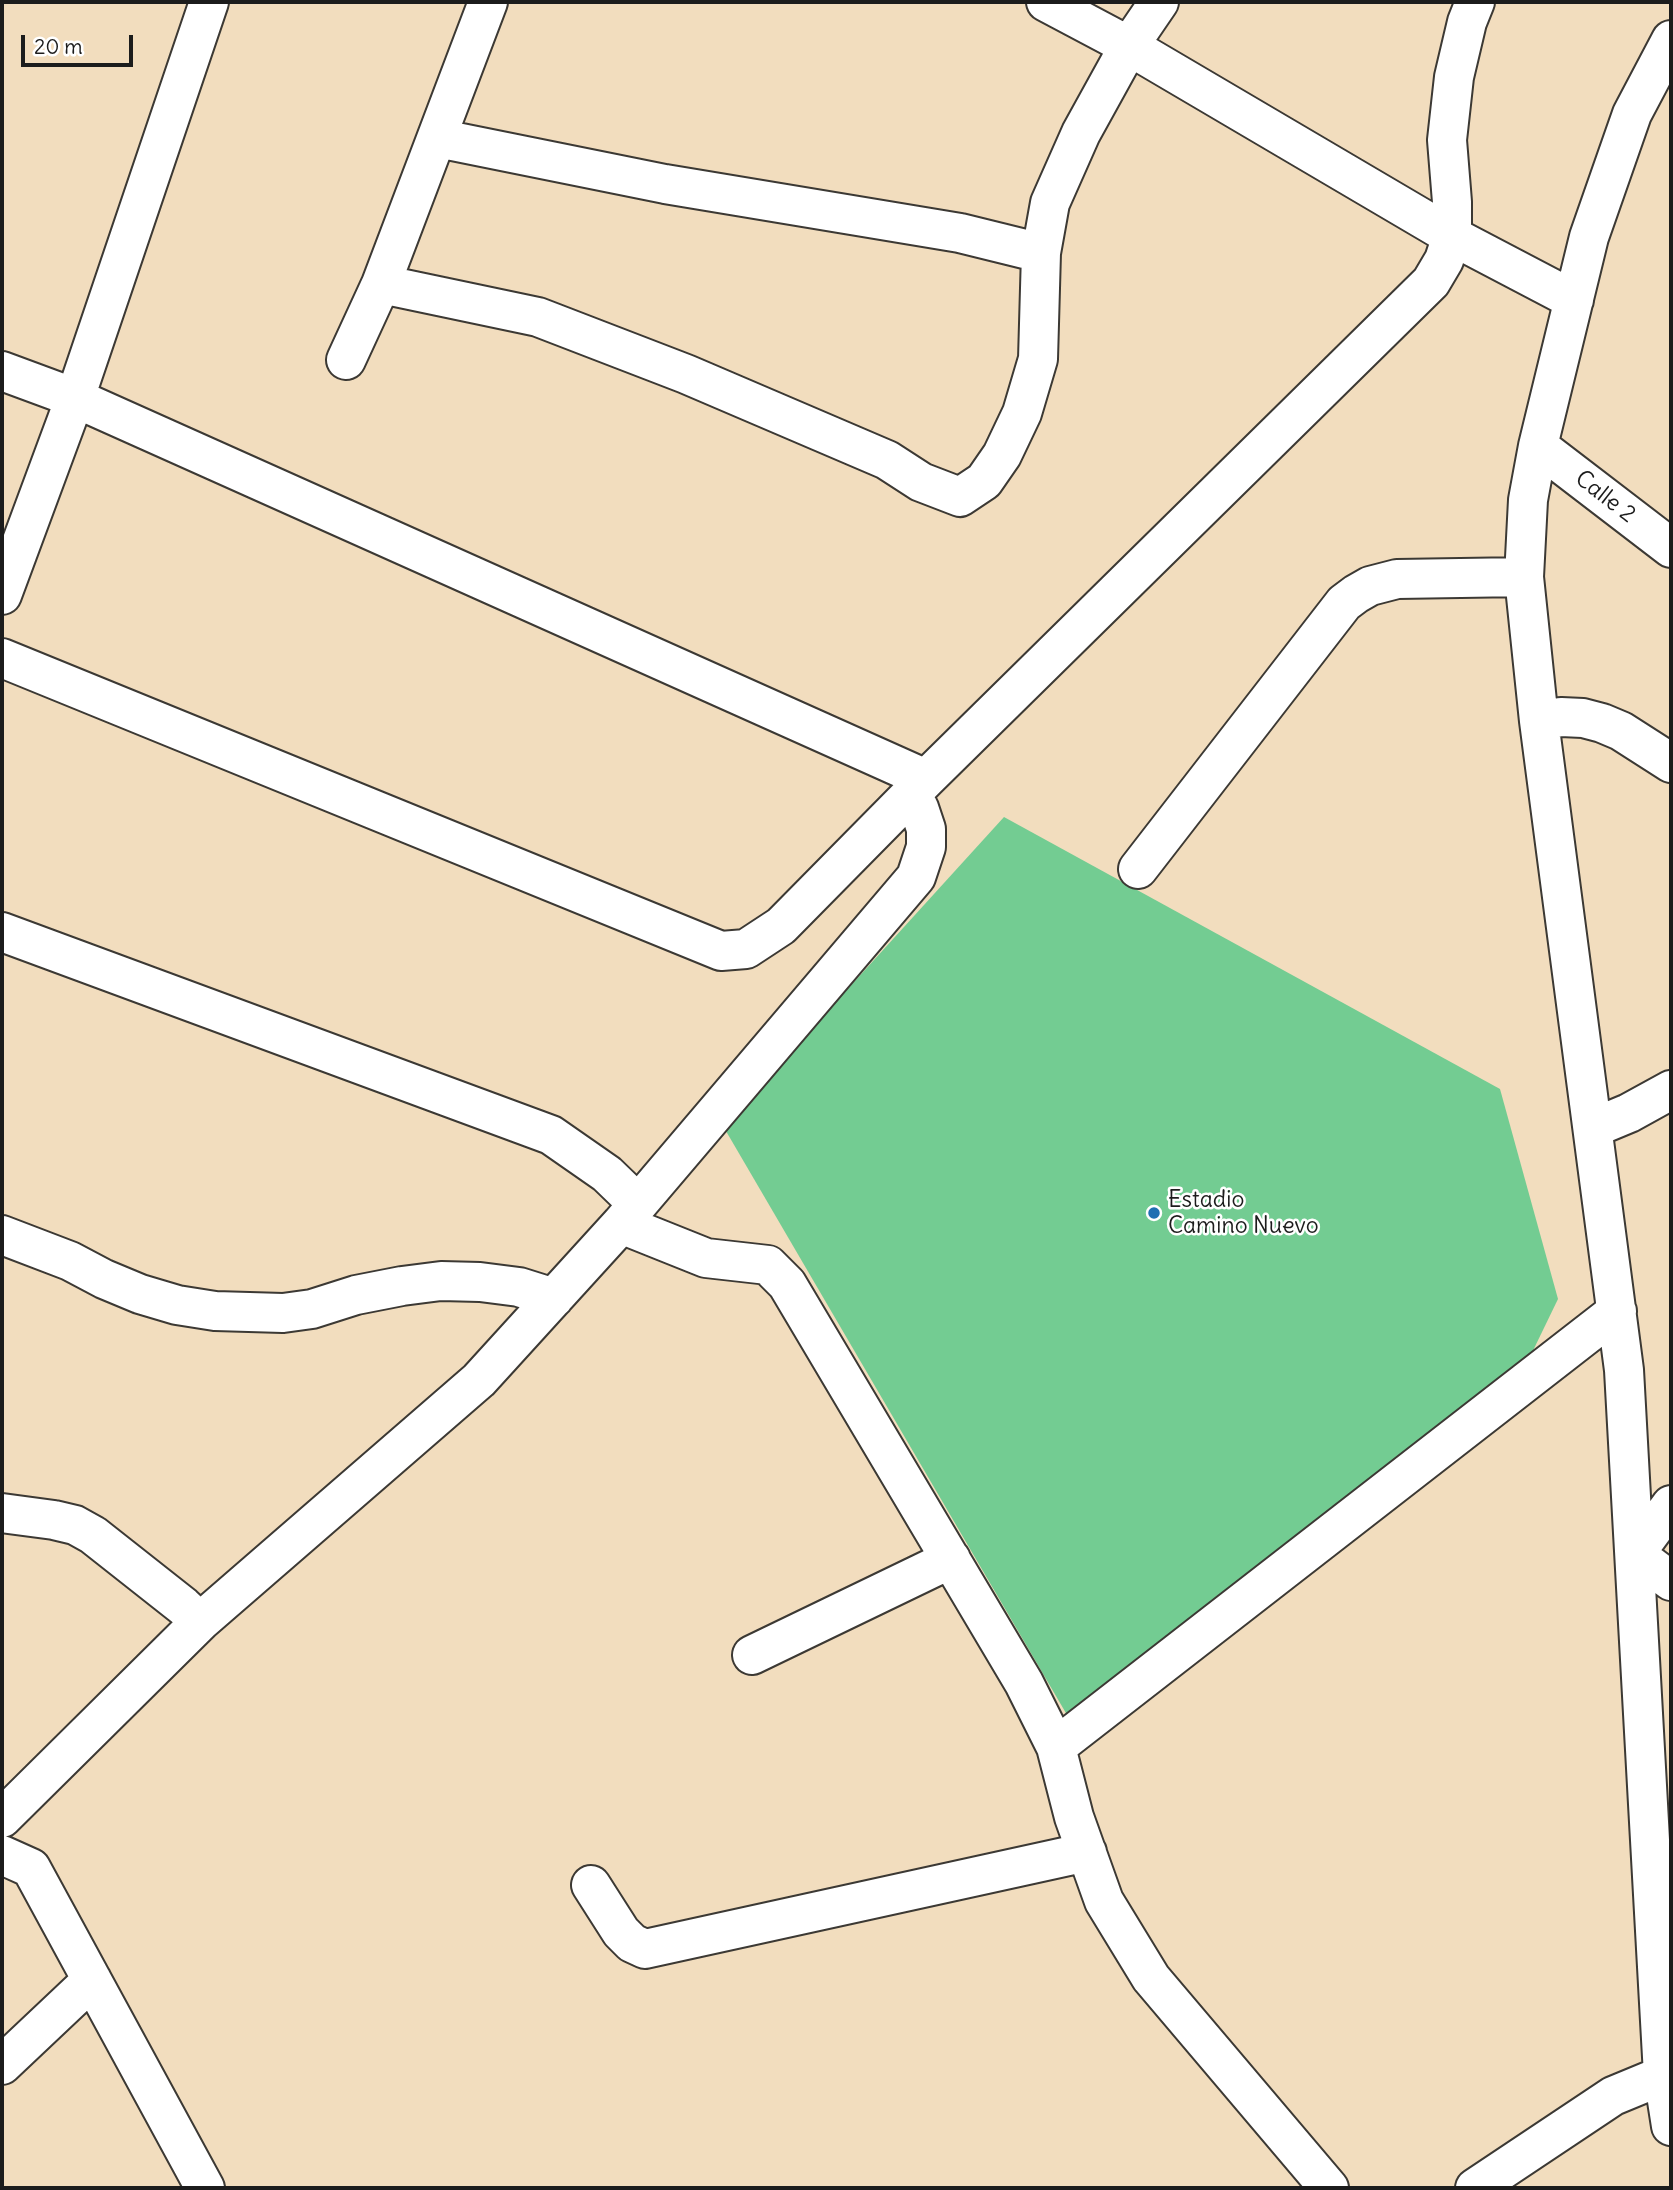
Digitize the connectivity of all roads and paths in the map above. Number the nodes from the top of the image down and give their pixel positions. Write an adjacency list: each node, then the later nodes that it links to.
1 (209, 2): 15 (street)
2 (488, 2): 8 (street)
3 (1046, 2): 7 (street)
4 (1159, 2): 7 (street)
5 (1475, 2): 9 (street)
6 (1671, 40): 12 (street)
7 (1129, 46): 9 (street); 10 (street)
8 (437, 138): 10 (street); 11 (street)
9 (1452, 236): 12 (street); 23 (street)
10 (1041, 253): 11 (street)
11 (381, 284): 13 (street)
12 (1574, 300): 16 (street)
13 (346, 360)
14 (2, 371): 15 (street)
15 (75, 398): 19 (street); 23 (street)
16 (1538, 446): 17 (street, Calle 2); 18 (street)
17 (1671, 548)
18 (1524, 576): 21 (street); 24 (street)
19 (2, 595)
20 (2, 658): 23 (street)
21 (1539, 721): 22 (street); 27 (street)
22 (1671, 763)
23 (917, 788): 28 (street)
24 (1139, 869)
25 (2, 932): 28 (street)
26 (1671, 1090): 27 (street)
27 (1593, 1128): 31 (street)
28 (629, 1214): 30 (street); 35 (street)
29 (2, 1235): 30 (street)
30 (554, 1298): 37 (street)
31 (1617, 1311): 34 (street); 39 (street)
32 (1671, 1505): 34 (street)
33 (2, 1513): 37 (street)
34 (1635, 1554): 36 (street); 46 (street)
35 (951, 1559): 38 (street); 39 (street)
36 (1671, 1581)
37 (200, 1622): 40 (street)
38 (752, 1655)
39 (1056, 1747): 41 (street)
40 (2, 1818)
41 (1087, 1852): 43 (street); 49 (street)
42 (2, 1855): 44 (street)
43 (591, 1885)
44 (92, 1980): 45 (street); 48 (street)
45 (2, 2065)
46 (1667, 2074): 47 (street); 50 (street)
47 (1671, 2126)
48 (205, 2188)
49 (1329, 2188)
50 (1475, 2188)

